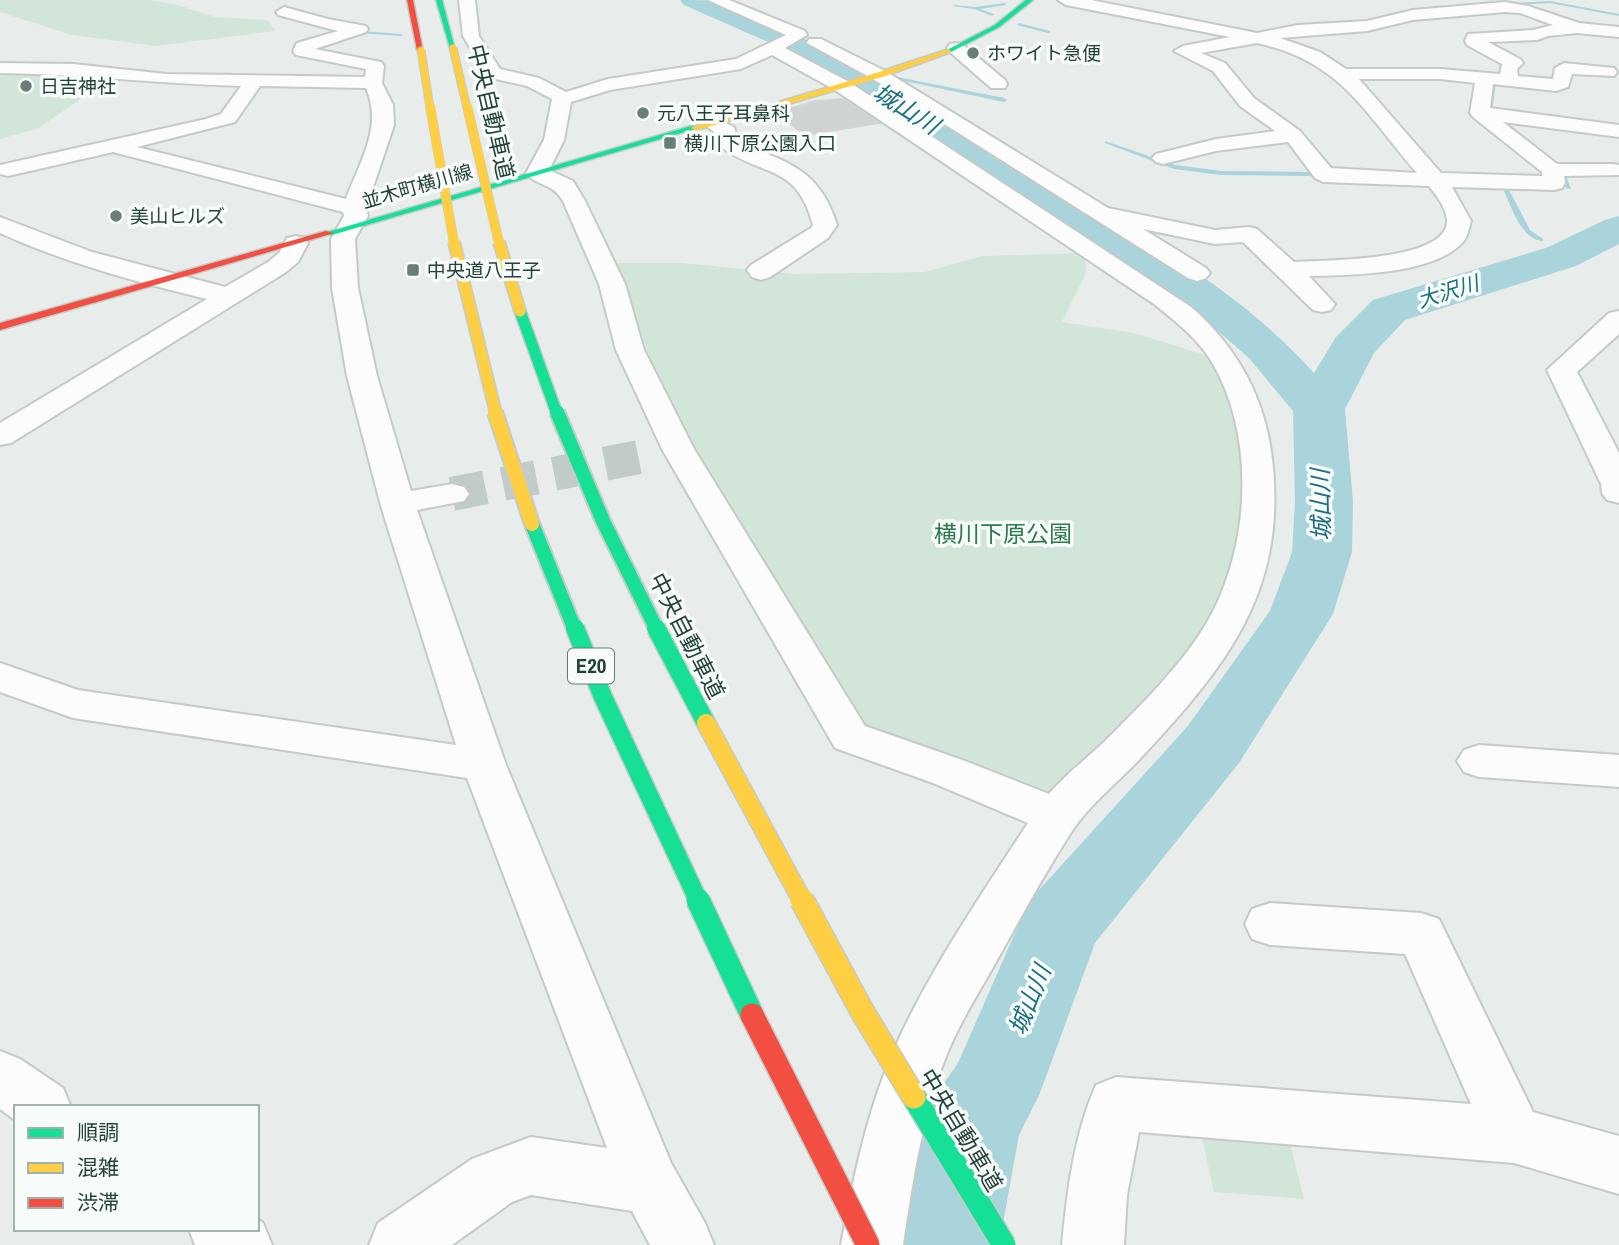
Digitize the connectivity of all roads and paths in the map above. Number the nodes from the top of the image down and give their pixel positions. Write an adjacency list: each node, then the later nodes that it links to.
1 (410, 0): 69 (main road, E20, bridge)
2 (439, 0): 70 (main road, 中央自動車道, bridge)
3 (467, 0): 26 (street)
4 (716, 0): 12 (street)
5 (1030, 0): 13 (main road)
6 (1110, 0): 7 (street)
7 (1069, 1): 11 (street)
8 (284, 12): 21 (street)
9 (1577, 28): 10 (street); 11 (street); 19 (street)
10 (1619, 32)
11 (1254, 37): 16 (street); 30 (street)
12 (785, 42): 17 (street); 23 (street); 26 (street)
13 (956, 48): 17 (main road); 22 (street)
14 (0, 68): 20 (street)
15 (1608, 72): 19 (street)
16 (1345, 74): 18 (street); 36 (street)
17 (876, 76): 23 (main road, 並木町横川線); 24 (street)
18 (1485, 78): 19 (street); 27 (street)
19 (1509, 79)
20 (254, 81): 21 (street); 31 (street)
21 (373, 83): 39 (street)
22 (998, 84)
23 (844, 85): 28 (main road, 並木町横川線); 58 (street)
24 (900, 89): 25 (street); 38 (street)
25 (933, 96)
26 (564, 98): 35 (street)
27 (1480, 113): 29 (street); 37 (street)
28 (712, 122): 35 (main road, 並木町横川線); 43 (street)
29 (1619, 131)
30 (1293, 135): 32 (street); 36 (street)
31 (113, 147): 33 (street); 39 (street)
32 (1163, 158)
33 (8, 170)
34 (1613, 170): 37 (street)
35 (537, 173): 39 (main road, 並木町横川線); 58 (street)
36 (1434, 180): 37 (street); 42 (street)
37 (1552, 186)
38 (1100, 213): 42 (street); 44 (street)
39 (353, 217): 41 (main road, 並木町横川線); 53 (street)
40 (0, 223): 45 (street)
41 (296, 243): 45 (main road, 並木町横川線); 46 (street)
42 (1287, 270): 47 (street)
43 (761, 272)
44 (1197, 273)
45 (163, 280): 46 (street); 49 (main road, 並木町横川線)
46 (229, 296): 50 (street)
47 (1322, 304)
48 (1619, 319): 51 (street)
49 (0, 327)
50 (0, 436)
51 (1619, 493)
52 (452, 494): 53 (street)
53 (398, 503): 56 (street)
54 (0, 677): 56 (street)
55 (1479, 761): 57 (street)
56 (484, 765): 64 (street)
57 (1619, 771)
58 (1057, 816): 69 (street)
59 (1270, 924): 62 (street)
60 (0, 1077): 61 (street)
61 (40, 1105)
62 (1514, 1135): 63 (street); 71 (street)
63 (1619, 1165)
64 (650, 1184): 67 (street); 68 (street)
65 (222, 1231): 66 (street)
66 (241, 1245)
67 (400, 1245)
68 (683, 1245)
69 (870, 1245)
70 (1004, 1245)
71 (1093, 1245)

